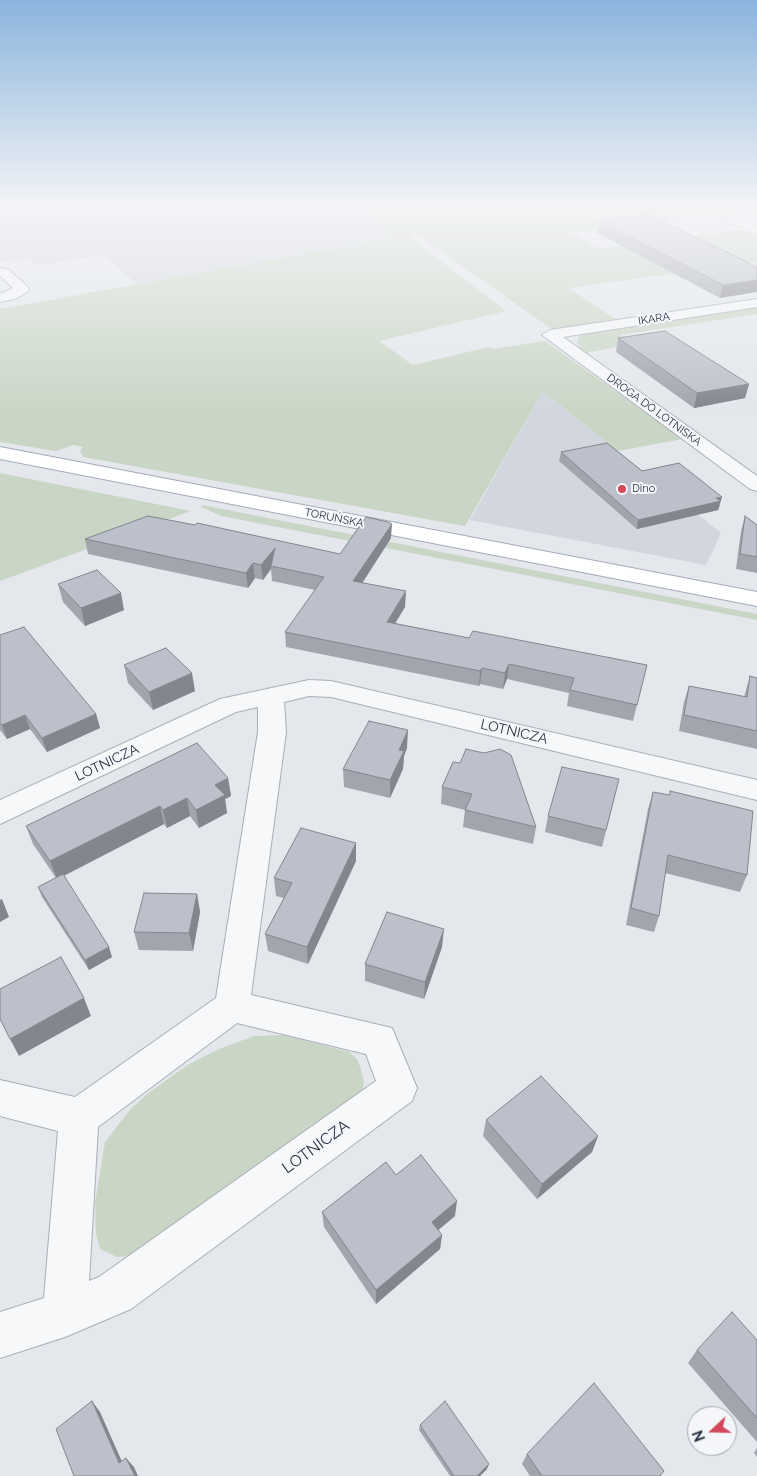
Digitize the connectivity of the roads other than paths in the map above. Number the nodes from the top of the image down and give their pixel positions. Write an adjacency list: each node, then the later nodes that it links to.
1 (5, 274): 2 (street)
2 (0, 298)
3 (757, 303): 4 (street, IKARA)
4 (550, 335): 6 (street, DROGA DO LOTNISKA)
5 (0, 452): 7 (main road, TORUŃSKA)
6 (757, 484)
7 (757, 599)
8 (270, 695): 9 (street, LOTNICZA); 10 (street, LOTNICZA); 11 (street)
9 (757, 790)
10 (0, 813)
11 (232, 1006): 13 (street); 14 (street, LOTNICZA)
12 (0, 1098): 13 (street)
13 (79, 1117): 14 (street)
14 (65, 1314): 15 (street, LOTNICZA)
15 (0, 1336)

